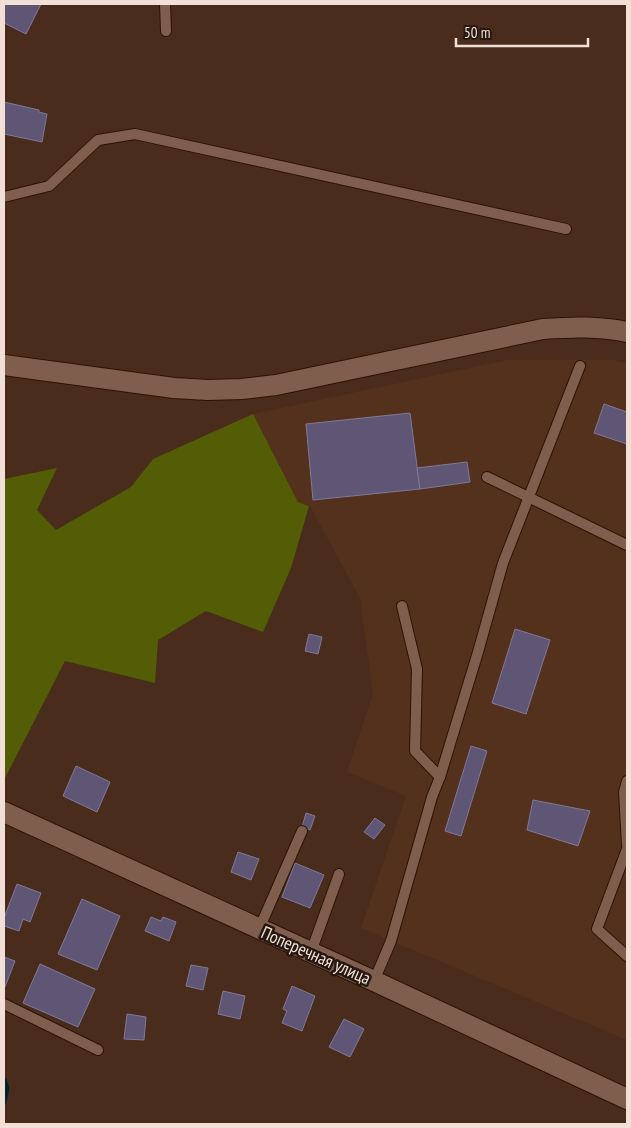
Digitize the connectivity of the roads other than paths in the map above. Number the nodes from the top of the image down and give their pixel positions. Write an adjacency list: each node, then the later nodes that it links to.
1 (165, 4): 2 (lane)
2 (166, 31)
3 (4, 197): 4 (lane)
4 (566, 229)
5 (627, 332): 6 (street)
6 (4, 365)
7 (580, 366): 9 (lane)
8 (487, 477): 9 (lane)
9 (528, 497): 10 (lane); 12 (lane)
10 (627, 544)
11 (402, 606): 12 (lane)
12 (440, 777): 22 (lane)
13 (627, 781): 16 (lane)
14 (4, 812): 19 (street, Поперечная улица)
15 (302, 831): 19 (lane)
16 (627, 845)
17 (627, 849): 21 (lane)
18 (339, 874): 20 (lane)
19 (259, 929): 20 (street, Поперечная улица)
20 (311, 952): 22 (street, Поперечная улица)
21 (627, 956)
22 (374, 981): 25 (street, Поперечная улица)
23 (4, 1004): 24 (lane)
24 (98, 1050)
25 (626, 1094)

